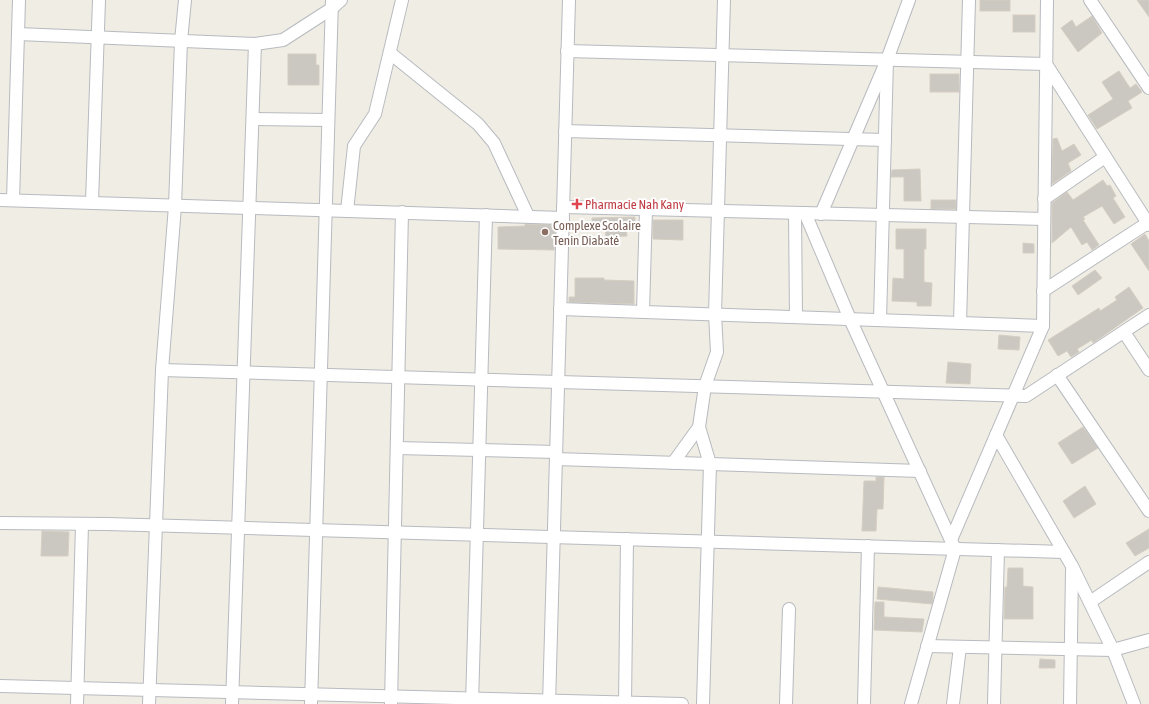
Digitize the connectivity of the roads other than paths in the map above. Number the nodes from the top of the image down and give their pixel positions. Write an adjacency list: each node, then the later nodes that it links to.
1 (19, 0): 13 (street)
2 (99, 0): 14 (street)
3 (184, 0): 15 (street)
4 (341, 0): 12 (street)
5 (402, 0): 18 (street)
6 (569, 0): 17 (street)
7 (724, 0): 19 (street)
8 (909, 0): 20 (street)
9 (969, 0): 21 (street)
10 (1047, 0): 22 (street)
11 (1090, 0): 23 (street)
12 (332, 4): 16 (street); 25 (street)
13 (18, 34): 14 (street); 33 (street)
14 (97, 38): 15 (street); 34 (street)
15 (181, 41): 16 (street); 35 (street)
16 (255, 44): 24 (street)
17 (567, 51): 19 (street); 26 (street)
18 (390, 53): 39 (street); 47 (street)
19 (722, 56): 20 (street); 27 (street)
20 (887, 60): 21 (street); 28 (street); 29 (street)
21 (968, 62): 22 (street); 48 (street)
22 (1046, 64): 30 (street); 31 (street)
23 (1149, 88)
24 (253, 119): 25 (street); 36 (street)
25 (328, 120): 38 (street)
26 (565, 131): 27 (street); 42 (street)
27 (720, 136): 28 (street); 40 (street)
28 (853, 139): 29 (street); 44 (street)
29 (885, 140): 46 (street)
30 (1105, 158): 31 (street); 50 (street)
31 (1044, 199): 49 (street)
32 (0, 200): 33 (street)
33 (13, 200): 34 (street)
34 (92, 202): 35 (street)
35 (175, 206): 36 (street); 62 (street)
36 (250, 208): 38 (street); 64 (street)
37 (646, 209): 40 (street); 42 (street); 53 (street)
38 (326, 210): 39 (street); 65 (street)
39 (347, 211): 41 (street)
40 (718, 211): 43 (street); 54 (street)
41 (402, 212): 45 (street); 67 (street)
42 (563, 212): 47 (street); 52 (street)
43 (800, 213): 44 (street); 56 (street); 57 (street)
44 (820, 214): 46 (street)
45 (486, 215): 47 (street); 68 (street)
46 (883, 215): 48 (street); 58 (street)
47 (528, 216)
48 (963, 217): 49 (street); 59 (street)
49 (1044, 219): 51 (street)
50 (1149, 223): 51 (street)
51 (1043, 291): 60 (street)
52 (560, 308): 53 (street); 69 (street)
53 (643, 311): 54 (street)
54 (715, 314): 56 (street); 70 (street)
55 (1149, 315): 61 (street)
56 (796, 317): 57 (street)
57 (850, 319): 58 (street); 71 (street)
58 (880, 320): 59 (street)
59 (960, 323): 60 (street)
60 (1043, 326): 72 (street)
61 (1124, 332): 63 (street); 66 (street)
62 (162, 370): 64 (street); 84 (street)
63 (1149, 370)
64 (244, 372): 65 (street); 85 (street)
65 (321, 375): 67 (street); 86 (street)
66 (1057, 375): 72 (street); 81 (street)
67 (399, 377): 68 (street); 75 (street)
68 (481, 379): 69 (street); 76 (street)
69 (558, 382): 70 (street); 77 (street)
70 (705, 386): 71 (street); 73 (street)
71 (884, 392): 72 (street); 80 (street)
72 (1013, 395): 74 (street)
73 (699, 427): 78 (street); 79 (street)
74 (996, 435): 92 (street); 95 (street)
75 (397, 448): 76 (street); 87 (street)
76 (479, 450): 77 (street); 88 (street)
77 (556, 455): 78 (street); 89 (street)
78 (673, 462): 79 (street)
79 (710, 464): 80 (street); 91 (street)
80 (920, 470): 92 (street)
81 (1149, 511)
82 (0, 523): 83 (street)
83 (82, 524): 84 (street); 107 (street)
84 (156, 526): 85 (street); 108 (street)
85 (238, 528): 86 (street); 109 (street)
86 (316, 530): 87 (street); 110 (street)
87 (395, 532): 88 (street); 111 (street)
88 (477, 535): 89 (street); 112 (street)
89 (554, 537): 90 (street); 113 (street)
90 (627, 540): 91 (street); 114 (street)
91 (708, 542): 93 (street); 118 (street)
92 (953, 545): 93 (street); 94 (street); 101 (street)
93 (868, 546): 120 (street)
94 (998, 550): 95 (street); 103 (street)
95 (1064, 552): 97 (street)
96 (1149, 562): 98 (street)
97 (1072, 566): 98 (street); 104 (street)
98 (1090, 602): 105 (street)
99 (789, 609): 119 (street)
100 (1149, 640): 105 (street)
101 (927, 646): 102 (street); 121 (street)
102 (960, 647): 103 (street); 122 (street)
103 (995, 648): 104 (street); 123 (street)
104 (1071, 649): 105 (street); 124 (street)
105 (1113, 650): 125 (street)
106 (0, 686): 107 (street)
107 (77, 688): 108 (street); 115 (street)
108 (150, 690): 109 (street); 116 (street)
109 (232, 698): 110 (street)
110 (311, 699): 111 (street)
111 (391, 700): 112 (street)
112 (472, 701): 113 (street)
113 (549, 702): 114 (street)
114 (625, 703): 117 (street)
115 (77, 704)
116 (149, 704)
117 (682, 704)
118 (703, 704)
119 (786, 704)
120 (864, 704)
121 (911, 704)
122 (953, 704)
123 (994, 704)
124 (1070, 704)
125 (1134, 704)

